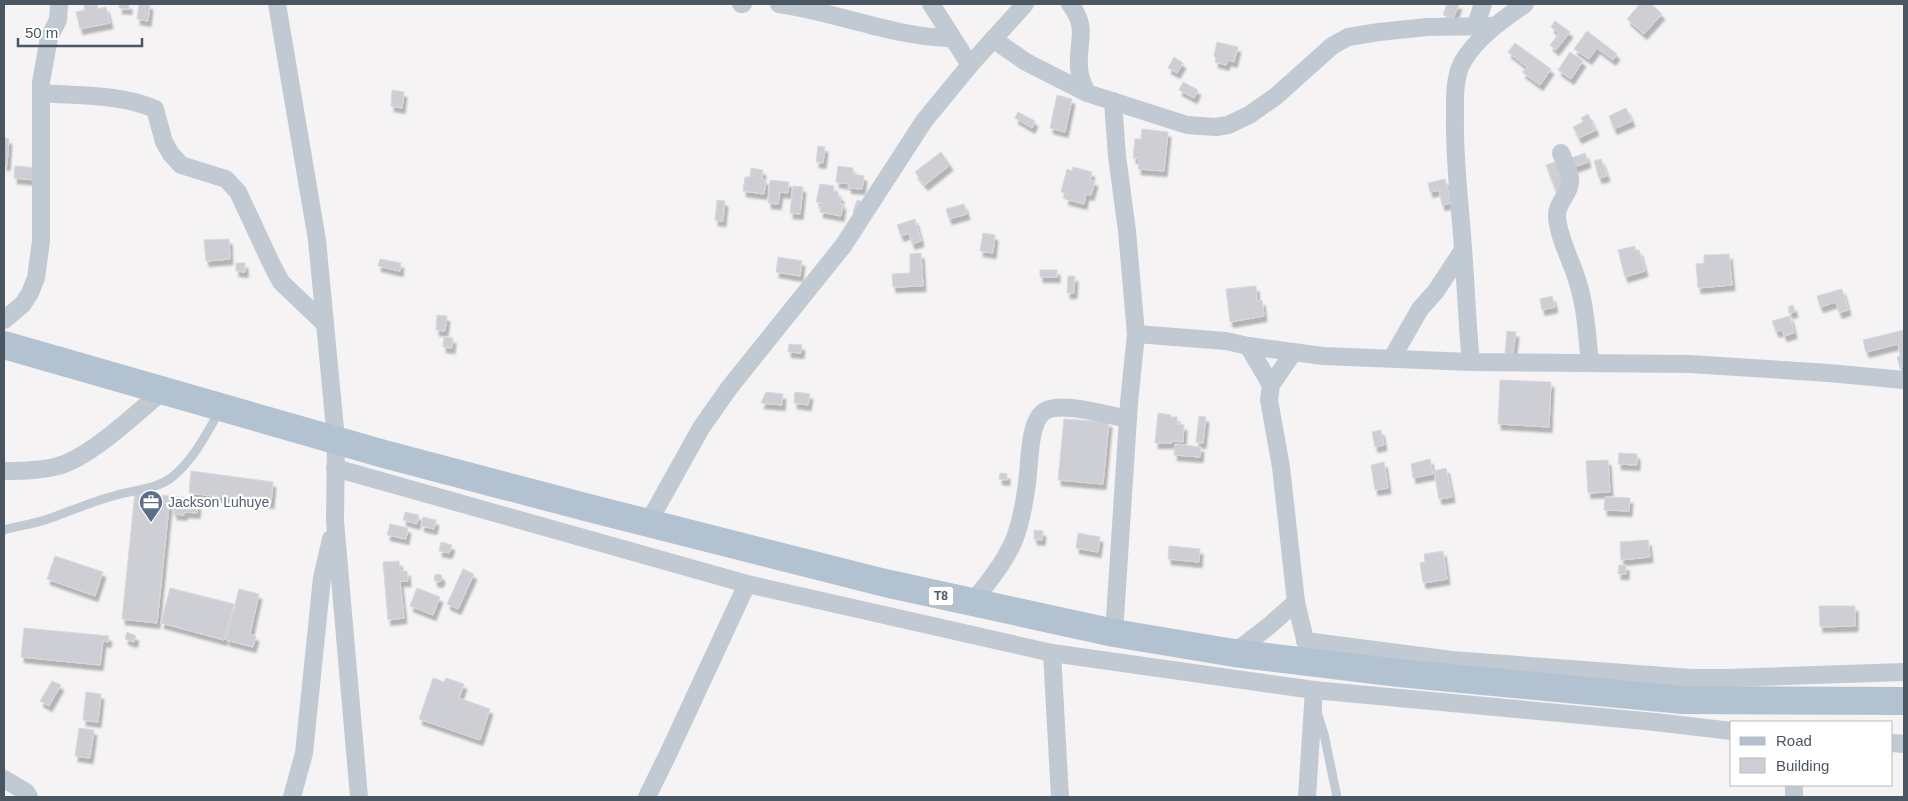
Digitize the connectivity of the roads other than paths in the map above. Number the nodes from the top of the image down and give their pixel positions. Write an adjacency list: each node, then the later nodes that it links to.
1 (59, 4): 14 (street)
2 (778, 4): 11 (street)
3 (931, 4): 11 (street)
4 (1025, 4): 12 (street)
5 (1070, 4): 15 (street)
6 (1483, 4): 10 (street)
7 (1525, 4): 9 (street)
8 (278, 5): 20 (street)
9 (1494, 26): 10 (street); 18 (street)
10 (1475, 27): 16 (street)
11 (951, 38): 13 (street)
12 (993, 39): 13 (street); 15 (street)
13 (970, 65): 37 (street)
14 (41, 93): 19 (street); 20 (street)
15 (1087, 93): 16 (street)
16 (1112, 101): 21 (street)
17 (1561, 153): 27 (street)
18 (1464, 250): 25 (street); 26 (street)
19 (4, 320)
20 (325, 324): 33 (street)
21 (1136, 334): 23 (street); 32 (street)
22 (4, 345): 30 (main road, T8)
23 (1248, 346): 24 (street); 29 (street)
24 (1293, 353): 25 (street); 29 (street)
25 (1392, 358): 26 (street)
26 (1471, 362): 27 (street)
27 (1590, 363): 28 (street)
28 (1904, 380)
29 (1271, 385): 40 (street)
30 (162, 391): 31 (main road, T8); 35 (street)
31 (222, 407): 33 (main road, T8); 38 (lane)
32 (1128, 419): 41 (street); 42 (street)
33 (336, 440): 34 (street); 37 (main road, T8)
34 (335, 468): 36 (street); 39 (street)
35 (4, 471)
36 (335, 521): 52 (street); 53 (street)
37 (648, 523): 41 (main road, T8)
38 (4, 530)
39 (746, 584): 45 (street); 54 (street)
40 (1296, 602): 43 (street); 44 (street)
41 (972, 603): 42 (main road, T8)
42 (1114, 633): 43 (main road, T8)
43 (1234, 652): 44 (main road, T8)
44 (1308, 652): 46 (street); 48 (main road, T8)
45 (1052, 653): 47 (street); 55 (street)
46 (1904, 672)
47 (1314, 695): 49 (street); 56 (street); 57 (lane)
48 (1904, 701)
49 (1730, 731)
50 (4, 779): 51 (street)
51 (30, 797)
52 (292, 797)
53 (359, 797)
54 (647, 797)
55 (1060, 797)
56 (1307, 797)
57 (1337, 797)

